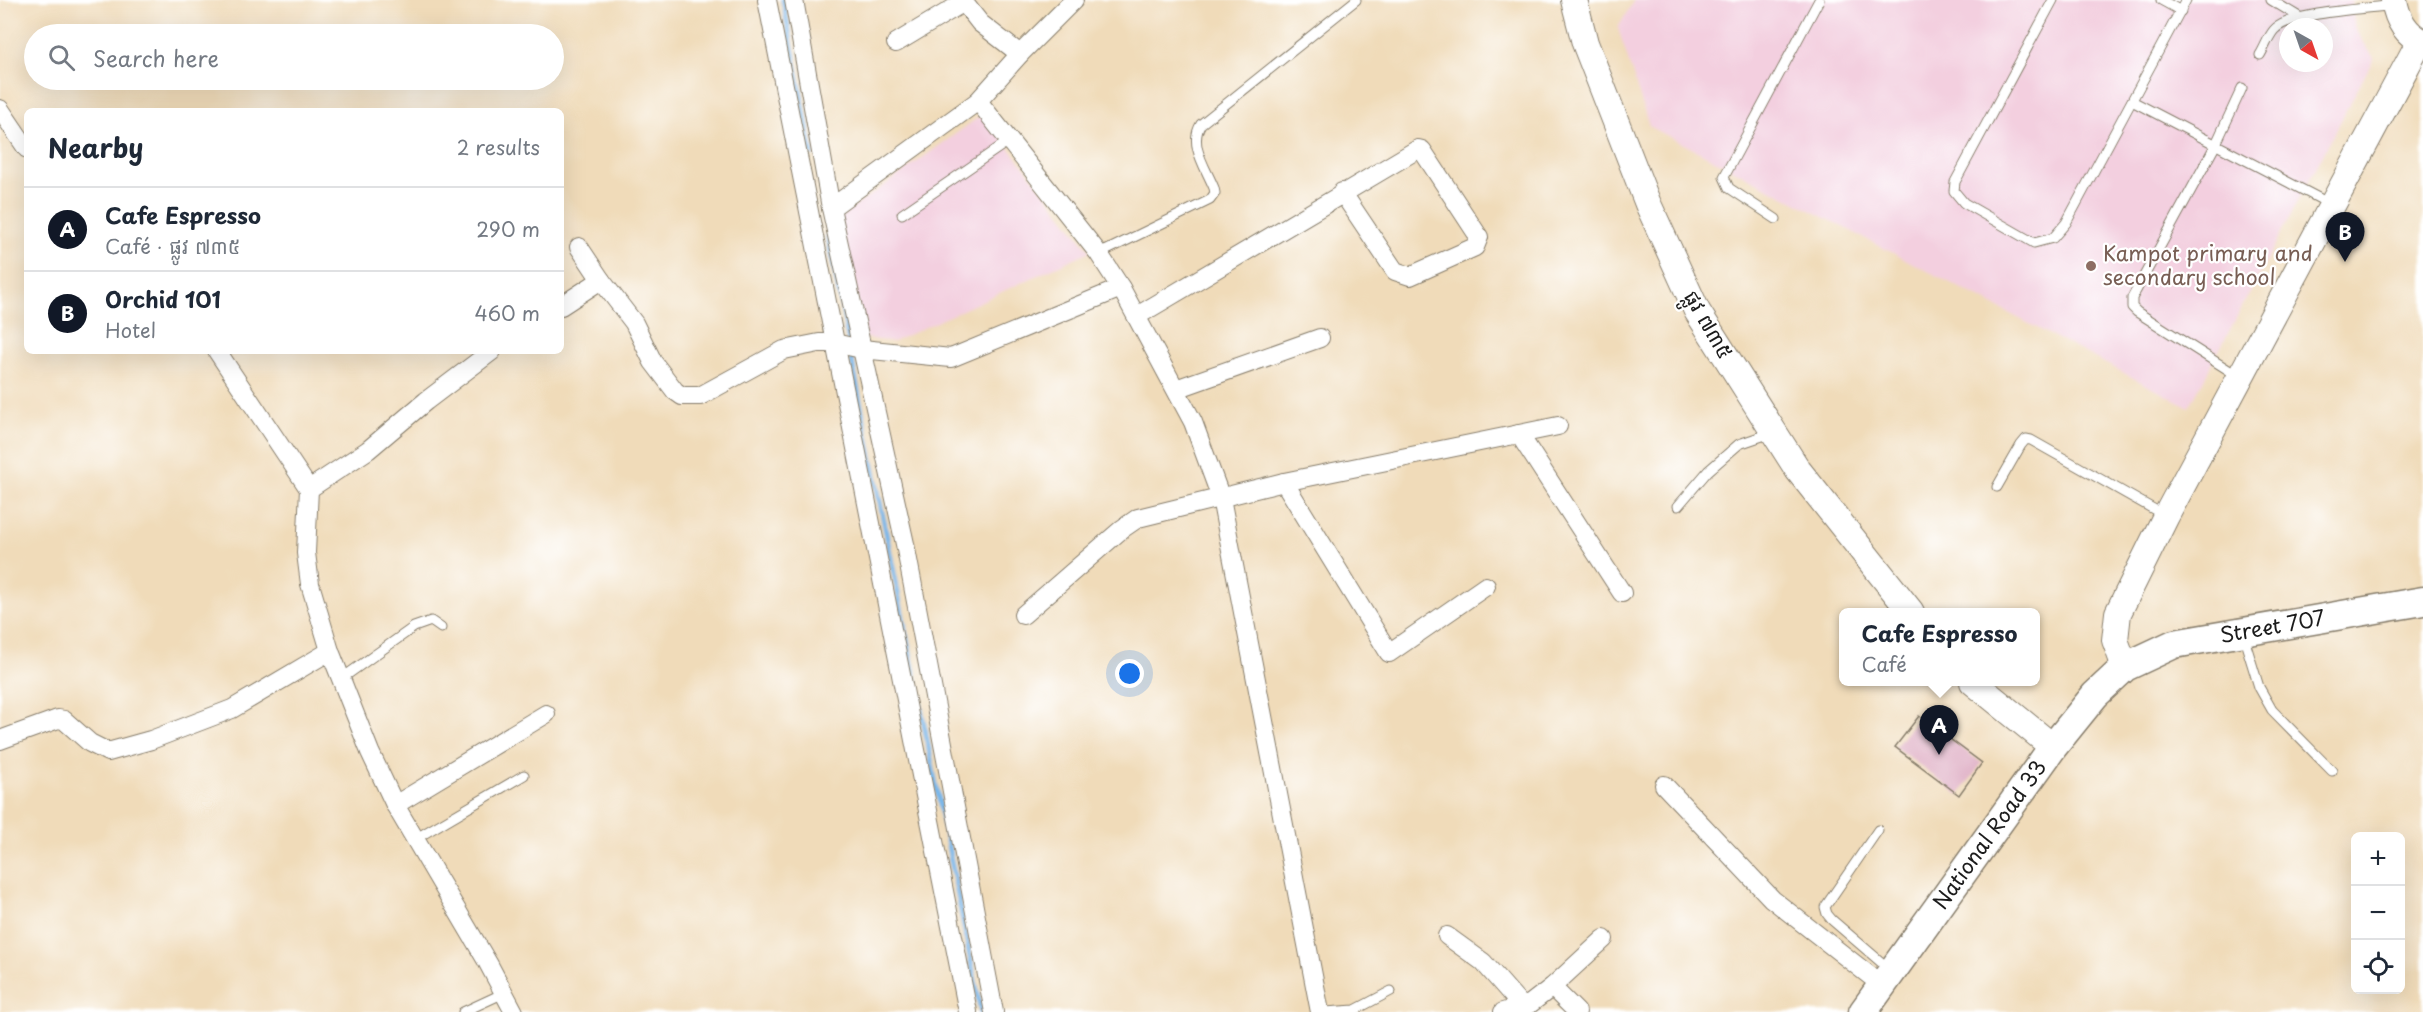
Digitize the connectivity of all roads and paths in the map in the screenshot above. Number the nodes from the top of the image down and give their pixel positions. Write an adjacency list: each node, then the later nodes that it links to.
1 (767, 0): 39 (street)
2 (794, 0): 29 (street)
3 (1074, 0): 18 (street)
4 (1356, 0): 33 (lane)
5 (1574, 0): 46 (street, ផ្លូវ ៧៣៥)
6 (1819, 0): 31 (lane)
7 (2053, 0): 22 (lane)
8 (2161, 0): 13 (lane)
9 (2186, 0): 13 (lane)
10 (2271, 0): 14 (lane)
11 (963, 1): 17 (street); 18 (street)
12 (2395, 2): 14 (lane); 16 (street)
13 (2181, 10): 22 (lane)
14 (2301, 18)
15 (2279, 26): 19 (lane)
16 (2422, 42): 28 (street)
17 (896, 43)
18 (1020, 54): 21 (street)
19 (2260, 55)
20 (2242, 88): 26 (lane)
21 (978, 101): 24 (street); 29 (street)
22 (2132, 101): 26 (lane)
23 (0, 108): 25 (street)
24 (1010, 140): 30 (lane); 33 (street)
25 (24, 144)
26 (2215, 146): 28 (lane); 43 (lane)
27 (1342, 192): 27 (street); 37 (street)
28 (2332, 206): 43 (street)
29 (831, 208): 40 (street)
30 (902, 214)
31 (1776, 219)
32 (579, 247): 34 (street)
33 (1099, 254): 35 (street)
34 (601, 280): 36 (street); 39 (street)
35 (1121, 288): 37 (street); 40 (street)
36 (564, 304)
37 (1137, 316): 44 (street)
38 (1320, 338): 44 (street)
39 (834, 343): 40 (street); 83 (street)
40 (862, 349): 84 (street)
41 (218, 354): 50 (street)
42 (488, 354): 50 (street)
43 (2240, 377): 53 (street)
44 (1176, 389): 51 (street)
45 (1558, 426): 47 (street)
46 (1774, 432): 52 (lane); 57 (street, ផ្លូវ ៧៣៥)
47 (1519, 434): 48 (street); 55 (street)
48 (1284, 482): 51 (street); 54 (street)
49 (1997, 487): 53 (lane)
50 (309, 489): 61 (street)
51 (1221, 498): 58 (street); 85 (street)
52 (1678, 506)
53 (2166, 516): 62 (street)
54 (1486, 586)
55 (1622, 593)
56 (2423, 601): 60 (main road, Street 707)
57 (1908, 608)
58 (1023, 615)
59 (441, 628): 63 (lane)
60 (2242, 632): 62 (main road, Street 707); 68 (lane)
61 (330, 651): 63 (street); 66 (street)
62 (2125, 667): 67 (main road, National Road 33)
63 (341, 679): 71 (street)
64 (1979, 686): 67 (street)
65 (546, 714): 71 (street)
66 (0, 740)
67 (2053, 747): 76 (main road, National Road 33)
68 (2332, 771)
69 (524, 775): 73 (lane)
70 (1664, 785): 76 (street)
71 (395, 805): 73 (street)
72 (1878, 830): 76 (lane)
73 (415, 839): 79 (street)
74 (1448, 936): 80 (street)
75 (1604, 939): 77 (street)
76 (1888, 979): 89 (main road, National Road 33)
77 (1552, 987): 80 (street); 88 (street)
78 (1391, 990): 86 (lane)
79 (504, 993): 81 (lane); 82 (street)
80 (1524, 1006): 87 (street)
81 (463, 1012)
82 (514, 1012)
83 (968, 1012)
84 (994, 1012)
85 (1320, 1012)
86 (1325, 1012)
87 (1503, 1012)
88 (1577, 1012)
89 (1863, 1012)

